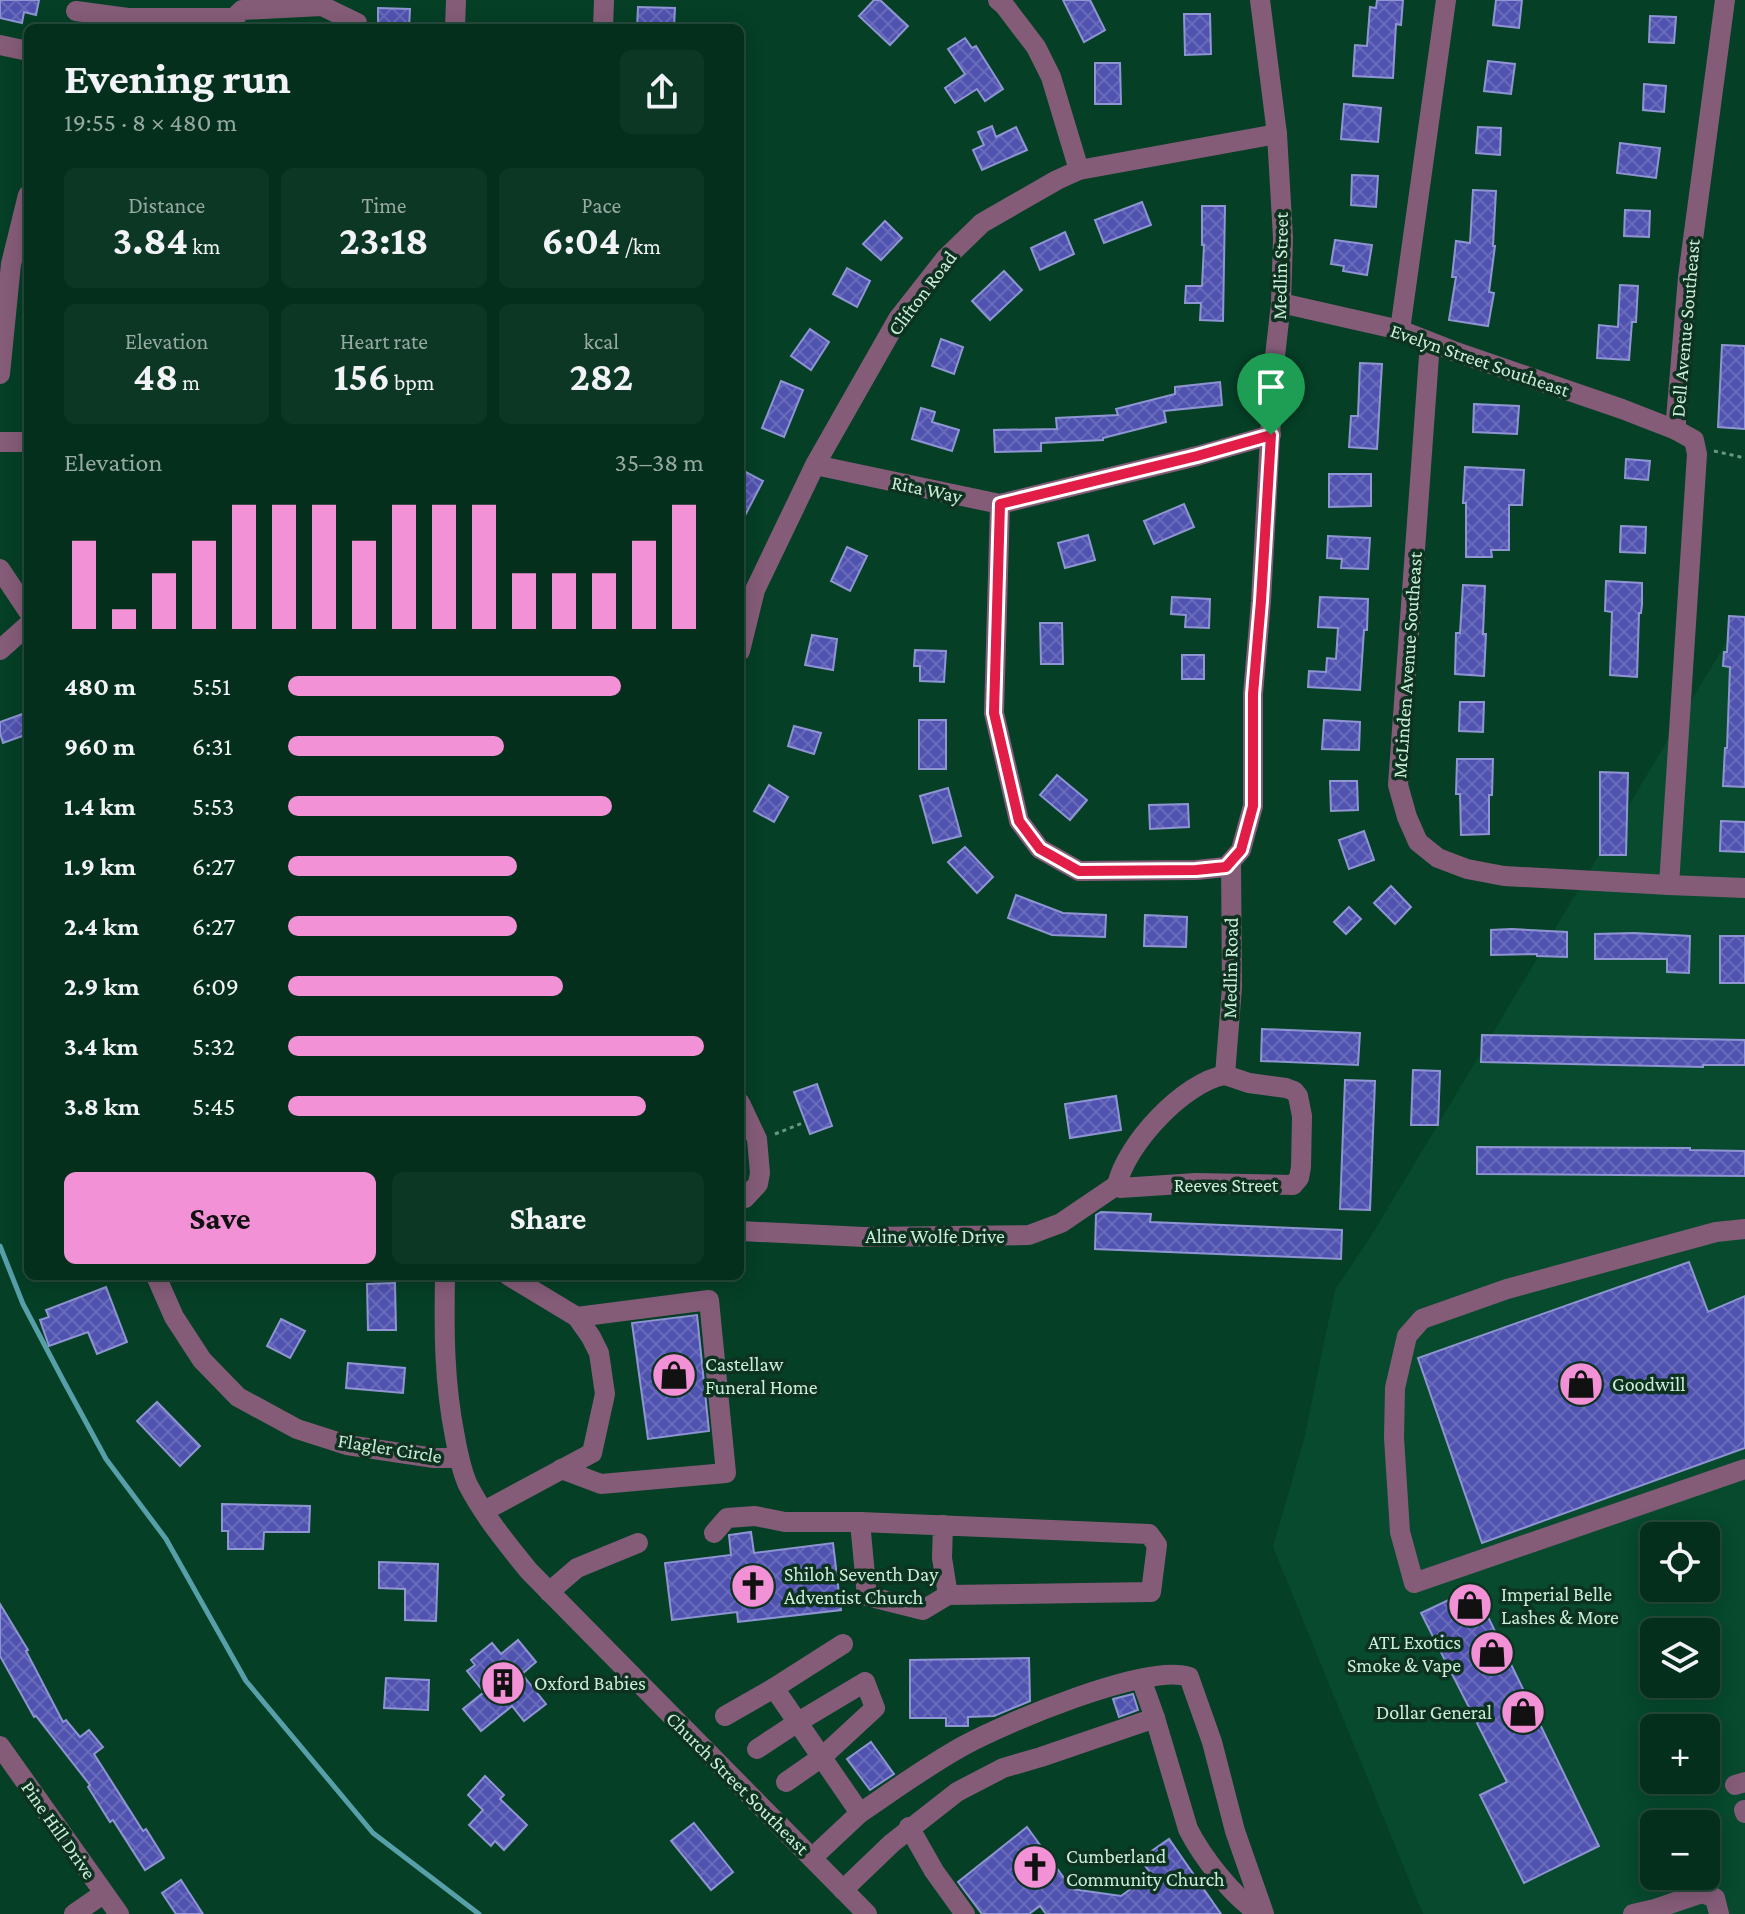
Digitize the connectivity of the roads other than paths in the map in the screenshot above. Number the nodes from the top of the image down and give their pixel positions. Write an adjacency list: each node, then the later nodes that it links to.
1 (456, 0): 9 (street)
2 (604, 0): 10 (street)
3 (998, 0): 14 (street)
4 (1260, 0): 13 (street, Medlin Street)
5 (1446, 0): 18 (street)
6 (1725, 0): 21 (street, Dell Avenue Southeast)
7 (75, 13): 8 (street)
8 (357, 24)
9 (455, 24)
10 (603, 24)
11 (0, 45): 12 (street)
12 (24, 50)
13 (1277, 134): 14 (street, Clifton Road); 17 (street, Medlin Street)
14 (1079, 170): 25 (street, Clifton Road)
15 (24, 233): 16 (street)
16 (19, 277): 20 (street)
17 (1281, 303): 18 (street, Evelyn Street Southeast); 22 (street, Medlin Street)
18 (1400, 330): 19 (street, Evelyn Street Southeast)
19 (1430, 342): 21 (street, Evelyn Street Southeast); 33 (street, McLinden Avenue Southeast)
20 (0, 362)
21 (1676, 430): 33 (street, Dell Avenue Southeast)
22 (1271, 435): 26 (street, Rita Way); 32 (street, Medlin Street)
23 (0, 442): 24 (street)
24 (24, 442)
25 (815, 465): 26 (street, Rita Way); 30 (street, Clifton Road)
26 (1000, 504): 32 (street)
27 (0, 569): 28 (street)
28 (24, 605)
29 (24, 629): 31 (street)
30 (744, 635)
31 (0, 650)
32 (1231, 862): 35 (street, Medlin Road)
33 (1669, 885): 34 (street, McLinden Avenue Southeast)
34 (1745, 888)
35 (1225, 1075): 37 (street); 37 (street, Reeves Street)
36 (744, 1112): 38 (street)
37 (1117, 1185): 41 (street, Aline Wolfe Drive)
38 (744, 1196)
39 (744, 1201): 41 (street)
40 (1745, 1229): 48 (street)
41 (744, 1231)
42 (158, 1280): 46 (street, Flagler Circle)
43 (445, 1280): 46 (street, Church Street Southeast)
44 (516, 1280): 45 (street)
45 (577, 1317): 47 (street); 47 (street)
46 (459, 1458): 49 (street, Church Street Southeast)
47 (561, 1469): 49 (street)
48 (1745, 1469)
49 (484, 1511): 54 (street, Church Street Southeast)
50 (860, 1522): 51 (street); 52 (street); 55 (street)
51 (943, 1525): 55 (street); 55 (street)
52 (714, 1533)
53 (638, 1543): 54 (street)
54 (549, 1592): 68 (street, Church Street Southeast)
55 (948, 1595)
56 (843, 1644): 58 (street)
57 (1141, 1679): 60 (street); 66 (street); 75 (street)
58 (774, 1688): 59 (street); 61 (street)
59 (725, 1716)
60 (1155, 1718): 67 (street); 75 (street)
61 (798, 1722): 63 (street); 64 (street); 64 (street)
62 (0, 1746): 70 (street, Pine Hill Drive)
63 (757, 1749)
64 (822, 1757): 65 (street); 66 (street)
65 (786, 1782)
66 (860, 1813): 68 (street)
67 (909, 1827): 69 (street); 74 (street)
68 (812, 1858): 69 (street, Church Street Southeast)
69 (843, 1890): 73 (street, Church Street Southeast)
70 (103, 1894): 71 (street); 72 (street, Pine Hill Drive)
71 (74, 1914)
72 (119, 1914)
73 (867, 1914)
74 (965, 1914)
75 (1262, 1914)
76 (1633, 1914): 77 (street)
77 (1719, 1914)

